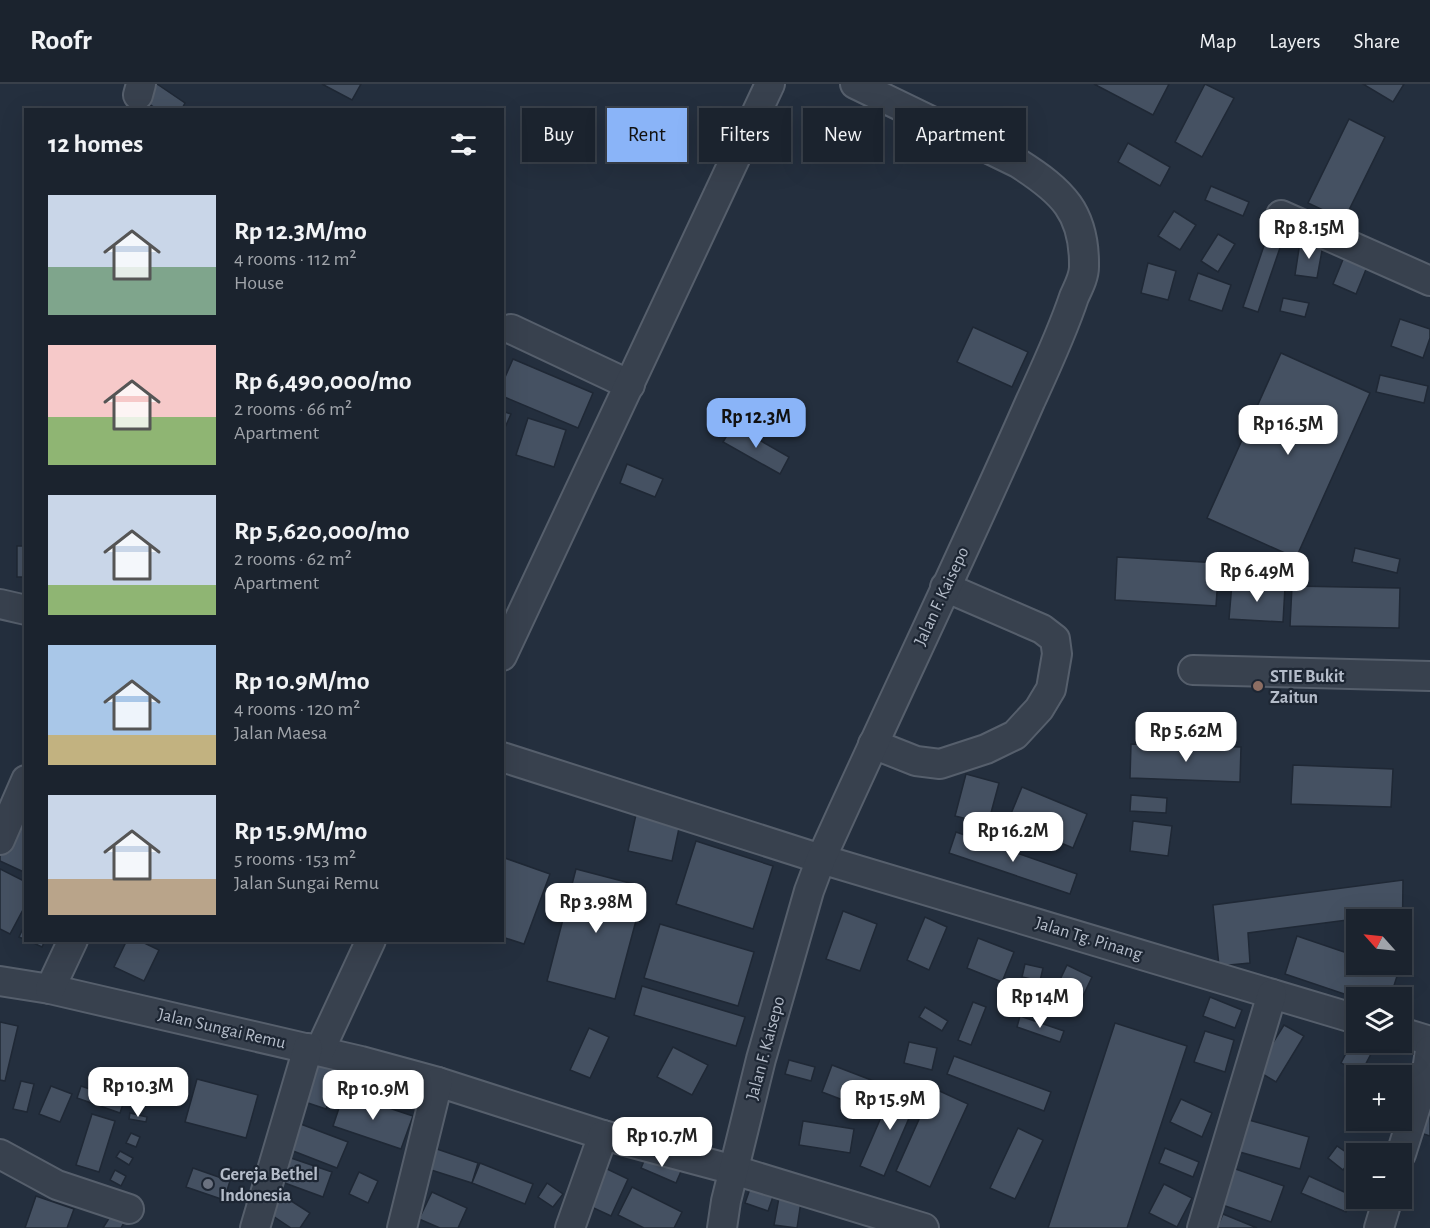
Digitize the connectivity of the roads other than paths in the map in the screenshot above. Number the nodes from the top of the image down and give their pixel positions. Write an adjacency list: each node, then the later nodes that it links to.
1 (770, 84): 6 (street)
2 (855, 84): 7 (street, Jalan F. Kaisepo)
3 (1281, 215): 4 (street)
4 (1430, 281)
5 (511, 329): 6 (street)
6 (630, 385): 10 (street)
7 (945, 587): 13 (street, Jalan F. Kaisepo); 13 (street)
8 (0, 604): 9 (street)
9 (24, 610)
10 (504, 652)
11 (1193, 670): 12 (street)
12 (1430, 676)
13 (873, 744): 17 (street, Jalan F. Kaisepo)
14 (504, 758): 17 (street, Jalan Tg. Pinang)
15 (24, 785): 16 (street)
16 (0, 840)
17 (821, 859): 22 (street, Jalan Tg. Pinang); 32 (street, Jalan F. Kaisepo)
18 (72, 942): 21 (street)
19 (370, 942): 26 (street)
20 (0, 981): 21 (street, Jalan Sungai Remu)
21 (50, 990): 26 (street, Jalan Sungai Remu)
22 (1272, 994): 23 (street, Jalan Tg. Pinang); 40 (street)
23 (1346, 1016)
24 (1412, 1035): 25 (street)
25 (1430, 1041)
26 (314, 1049): 28 (street, Jalan Sungai Remu); 35 (street)
27 (1430, 1050): 30 (street)
28 (438, 1082): 29 (street, Jalan Sungai Remu); 36 (street)
29 (603, 1135): 32 (street, Jalan Sungai Remu); 37 (street)
30 (1404, 1143)
31 (0, 1154): 33 (street)
32 (734, 1170): 38 (street, Jalan F. Kaisepo); 39 (street, Jalan Sungai Remu)
33 (129, 1209)
34 (1385, 1209): 41 (street)
35 (255, 1228)
36 (402, 1228)
37 (570, 1228)
38 (722, 1228)
39 (924, 1228)
40 (1202, 1228)
41 (1379, 1228)

